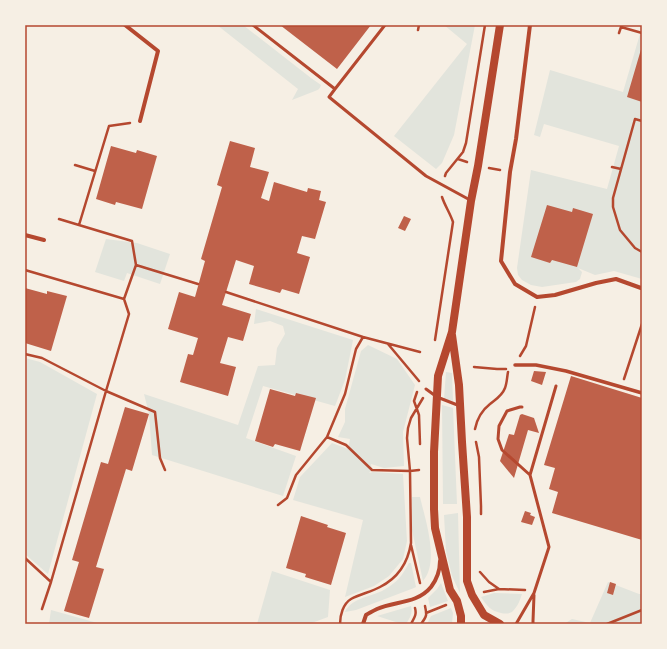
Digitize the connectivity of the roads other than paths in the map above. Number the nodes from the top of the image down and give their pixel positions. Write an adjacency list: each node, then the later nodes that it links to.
1 (125, 25): 7 (street)
2 (253, 25): 6 (lane)
3 (385, 25): 6 (lane)
4 (500, 25): 8 (main road)
5 (530, 25): 11 (street)
6 (335, 89): 8 (lane)
7 (140, 121)
8 (470, 200): 12 (main road)
9 (25, 235): 10 (street)
10 (44, 240)
11 (641, 288)
12 (452, 332): 17 (main road); 18 (main road)
13 (515, 365): 16 (street)
14 (556, 386): 20 (lane)
15 (426, 390): 17 (lane)
16 (642, 393)
17 (437, 397): 18 (lane); 21 (main road)
18 (460, 406): 25 (main road)
19 (522, 407): 20 (lane)
20 (530, 475): 22 (lane)
21 (440, 548): 23 (street); 24 (main road)
22 (534, 593): 26 (lane); 27 (lane)
23 (363, 624)
24 (461, 624)
25 (500, 624)
26 (516, 624)
27 (533, 624)

